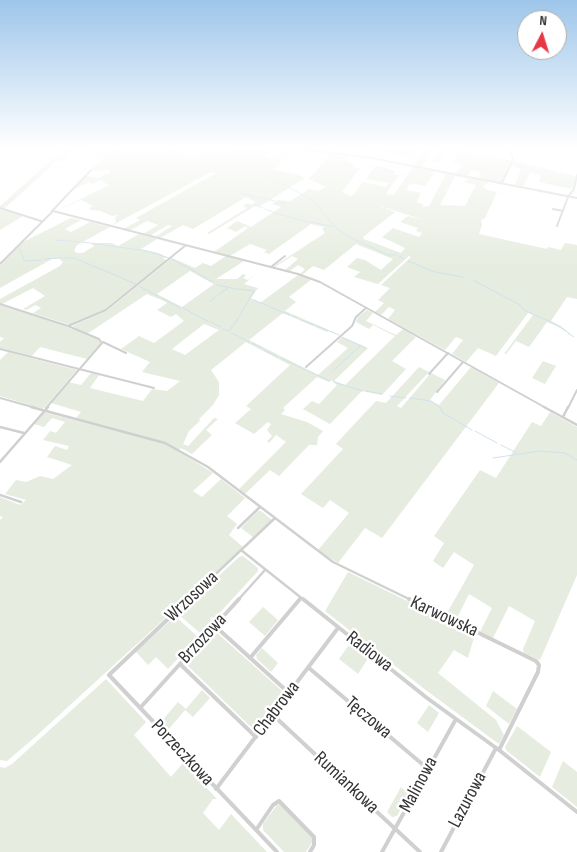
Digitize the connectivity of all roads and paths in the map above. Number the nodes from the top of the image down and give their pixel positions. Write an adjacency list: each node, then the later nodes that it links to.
1 (74, 188): 8 (street)
2 (529, 188): 4 (street)
3 (576, 189): 4 (street)
4 (570, 195): 5 (street); 9 (street)
5 (577, 197)
6 (0, 208): 10 (street)
7 (553, 209): 9 (street)
8 (52, 211): 10 (street); 12 (street)
9 (563, 211): 11 (street)
10 (42, 220): 14 (street)
11 (557, 226)
12 (186, 245): 15 (street); 18 (street)
13 (285, 256): 15 (street)
14 (0, 264)
15 (271, 267): 17 (street)
16 (0, 304): 18 (street)
17 (366, 308): 22 (street); 24 (street)
18 (68, 326): 19 (street)
19 (102, 342): 21 (street); 25 (street)
20 (0, 349): 25 (street)
21 (126, 353)
22 (448, 353): 23 (street); 26 (street)
23 (463, 362): 29 (street); 32 (street)
24 (306, 367)
25 (80, 370): 27 (street); 31 (street)
26 (429, 374)
27 (154, 388)
28 (577, 390): 32 (street)
29 (438, 392)
30 (0, 398): 31 (street, Karwowska)
31 (42, 411): 35 (street); 39 (street, Karwowska)
32 (563, 417): 33 (street)
33 (577, 425)
34 (0, 427): 35 (street)
35 (24, 433): 36 (street)
36 (0, 462)
37 (0, 495): 38 (street)
38 (22, 502)
39 (260, 507): 40 (street, Karwowska); 41 (street)
40 (275, 519): 42 (street, Wrzosowa); 56 (street, Karwowska)
41 (238, 528)
42 (242, 550): 43 (street, Radiowa); 50 (street, Wrzosowa)
43 (265, 570): 44 (street, Radiowa); 45 (street, Brzozowa)
44 (300, 598): 46 (street, Radiowa); 47 (street)
45 (215, 626): 47 (street); 48 (street, Brzozowa)
46 (338, 628): 49 (street, Chabrowa); 54 (street, Radiowa)
47 (250, 658): 51 (street)
48 (180, 664): 52 (street, Brzozowa); 55 (street)
49 (309, 668): 51 (street, Chabrowa); 57 (street, Tęczowa)
50 (109, 675): 52 (street, Porzeczkowa)
51 (290, 693): 53 (street, Chabrowa)
52 (140, 708): 58 (street, Porzeczkowa)
53 (272, 715): 55 (street, Chabrowa); 60 (street, Rumiankowa)
54 (456, 719): 56 (street, Radiowa); 57 (street, Malinowa)
55 (256, 737): 58 (street, Chabrowa)
56 (497, 749): 59 (street); 66 (street, Lazurowa)
57 (428, 769): 60 (street, Malinowa)
58 (216, 789): 61 (street, Porzeczkowa)
59 (577, 812)
60 (396, 829): 64 (street, Malinowa); 65 (street, Rumiankowa)
61 (256, 830): 62 (street, Porzeczkowa); 63 (street)
62 (277, 852)
63 (310, 852)
64 (382, 852)
65 (420, 852)
66 (441, 852)

